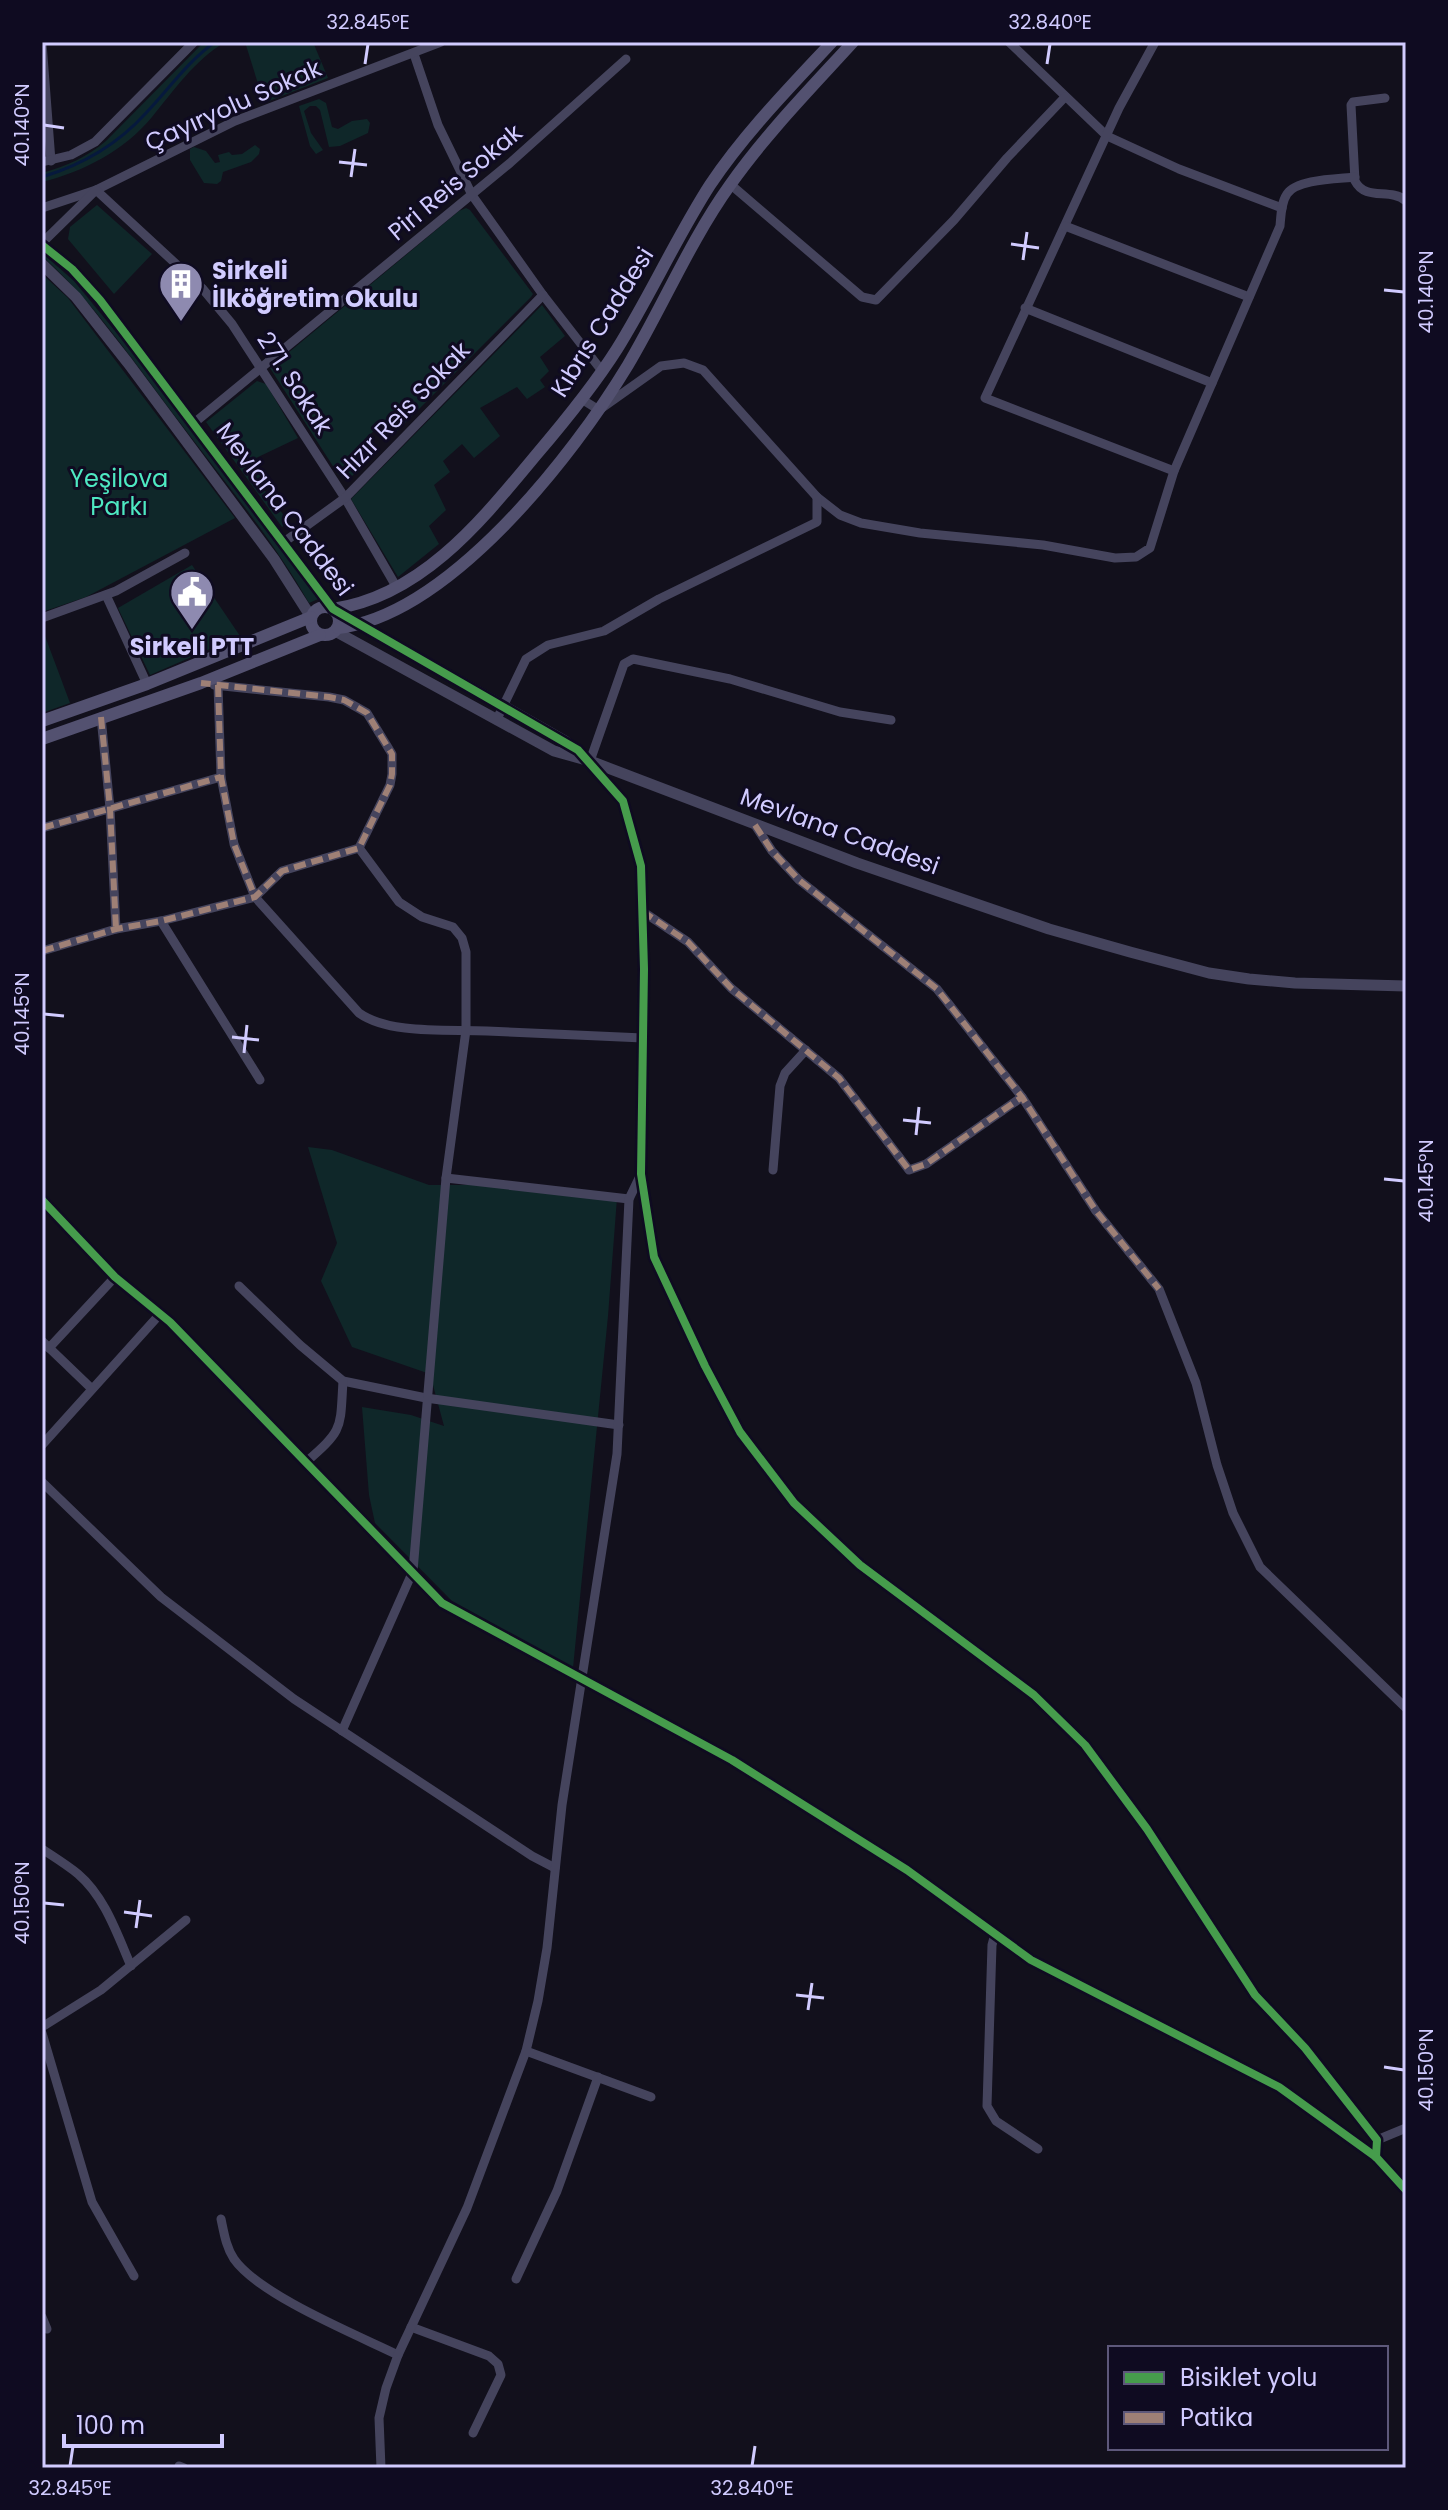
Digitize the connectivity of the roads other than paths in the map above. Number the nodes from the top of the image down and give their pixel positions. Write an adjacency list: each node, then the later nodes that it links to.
1 (194, 42): 13 (street)
2 (441, 42): 8 (street, Çayıryolu Sokak)
3 (832, 42): 28 (main road, Kıbrıs Caddesi)
4 (853, 42): 15 (main road)
5 (1009, 42): 10 (street)
6 (1155, 42): 12 (street)
7 (42, 43): 13 (street)
8 (414, 54): 16 (street, Çayıryolu Sokak); 17 (street)
9 (626, 59): 17 (street, Piri Reis Sokak)
10 (1065, 97): 12 (street); 15 (street)
11 (1385, 98): 14 (street)
12 (1107, 136): 20 (street); 21 (street)
13 (46, 162)
14 (1355, 177): 18 (street); 20 (street)
15 (730, 184): 31 (main road)
16 (96, 190): 19 (street, Çayıryolu Sokak); 22 (street); 27 (street, 271. Sokak)
17 (472, 195): 24 (street); 27 (street, Piri Reis Sokak)
18 (1406, 201)
19 (42, 208)
20 (1282, 208): 25 (street)
21 (1065, 226): 25 (street); 26 (street)
22 (42, 244): 32 (street, Mevlana Caddesi)
23 (42, 264): 41 (street)
24 (543, 295): 28 (street); 35 (street, Hızır Reis Sokak)
25 (1249, 297): 29 (street)
26 (1025, 308): 29 (street); 33 (street)
27 (263, 368): 32 (street, Piri Reis Sokak); 35 (street, 271. Sokak)
28 (602, 371): 30 (main road, Kıbrıs Caddesi)
29 (1212, 383): 33 (street)
30 (583, 400): 31 (street); 38 (main road, Kıbrıs Caddesi)
31 (599, 410): 34 (street); 43 (main road)
32 (194, 423): 36 (street, Mevlana Caddesi)
33 (1174, 471): 34 (street)
34 (817, 497): 49 (street)
35 (345, 498): 36 (street, Hızır Reis Sokak); 38 (street, 271. Sokak)
36 (284, 542): 40 (street, Mevlana Caddesi)
37 (185, 553): 39 (street)
38 (397, 588): 40 (main road, Kıbrıs Caddesi)
39 (106, 595): 42 (street); 47 (street)
40 (333, 609): 41 (main road); 43 (street, Mevlana Caddesi); 44 (main road)
41 (311, 617): 45 (main road); 47 (main road)
42 (42, 618)
43 (359, 625): 44 (main road); 49 (street, Mevlana Caddesi)
44 (337, 629): 45 (main road); 51 (street)
45 (320, 635): 46 (main road)
46 (201, 683): 48 (street); 50 (main road)
47 (147, 684): 53 (main road)
48 (218, 685): 56 (street); 60 (street)
49 (503, 705): 51 (street); 55 (street, Mevlana Caddesi)
50 (101, 717): 54 (main road); 57 (street)
51 (497, 719): 55 (street)
52 (891, 720): 55 (street)
53 (42, 721)
54 (42, 739)
55 (590, 761): 58 (street, Mevlana Caddesi); 62 (street)
56 (221, 777): 57 (street); 61 (street)
57 (110, 808): 59 (street); 64 (street)
58 (755, 825): 66 (street, Mevlana Caddesi); 71 (street)
59 (42, 828)
60 (359, 848): 61 (street); 67 (street)
61 (255, 897): 63 (street); 67 (street)
62 (642, 911): 68 (street); 69 (street)
63 (161, 921): 64 (street); 70 (street)
64 (116, 929): 65 (street)
65 (42, 951)
66 (1406, 986)
67 (466, 1030): 68 (street); 74 (street)
68 (643, 1038): 73 (street)
69 (806, 1050): 71 (street); 72 (street)
70 (260, 1080)
71 (1022, 1097): 90 (street)
72 (773, 1170)
73 (641, 1174): 75 (street); 102 (street)
74 (446, 1178): 75 (street); 83 (street)
75 (629, 1199): 84 (street)
76 (42, 1200): 77 (street)
77 (115, 1277): 79 (street); 80 (street)
78 (239, 1286): 81 (street)
79 (160, 1314): 82 (street); 86 (street)
80 (46, 1345): 82 (street)
81 (343, 1381): 83 (street); 86 (street)
82 (92, 1389): 85 (street)
83 (426, 1398): 84 (street); 88 (street)
84 (619, 1425): 89 (street)
85 (42, 1445)
86 (306, 1462): 88 (street)
87 (42, 1482): 91 (street)
88 (413, 1571): 89 (street); 91 (street)
89 (583, 1678): 93 (street); 95 (street)
90 (1406, 1708)
91 (342, 1731): 93 (street)
92 (42, 1849): 96 (street)
93 (555, 1868): 98 (street)
94 (186, 1920): 96 (street)
95 (995, 1934): 103 (street); 104 (street)
96 (131, 1966): 97 (street)
97 (42, 2030): 107 (street)
98 (526, 2051): 99 (street); 110 (street)
99 (598, 2077): 100 (street); 108 (street)
100 (651, 2097)
101 (1406, 2128): 102 (street)
102 (1377, 2140): 104 (street)
103 (1038, 2149)
104 (1376, 2157): 105 (street)
105 (1406, 2190)
106 (221, 2219): 112 (street)
107 (134, 2276)
108 (516, 2279)
109 (42, 2317): 111 (street)
110 (411, 2327): 112 (street); 113 (street)
111 (47, 2329)
112 (398, 2355): 114 (street)
113 (473, 2433)
114 (381, 2468)

